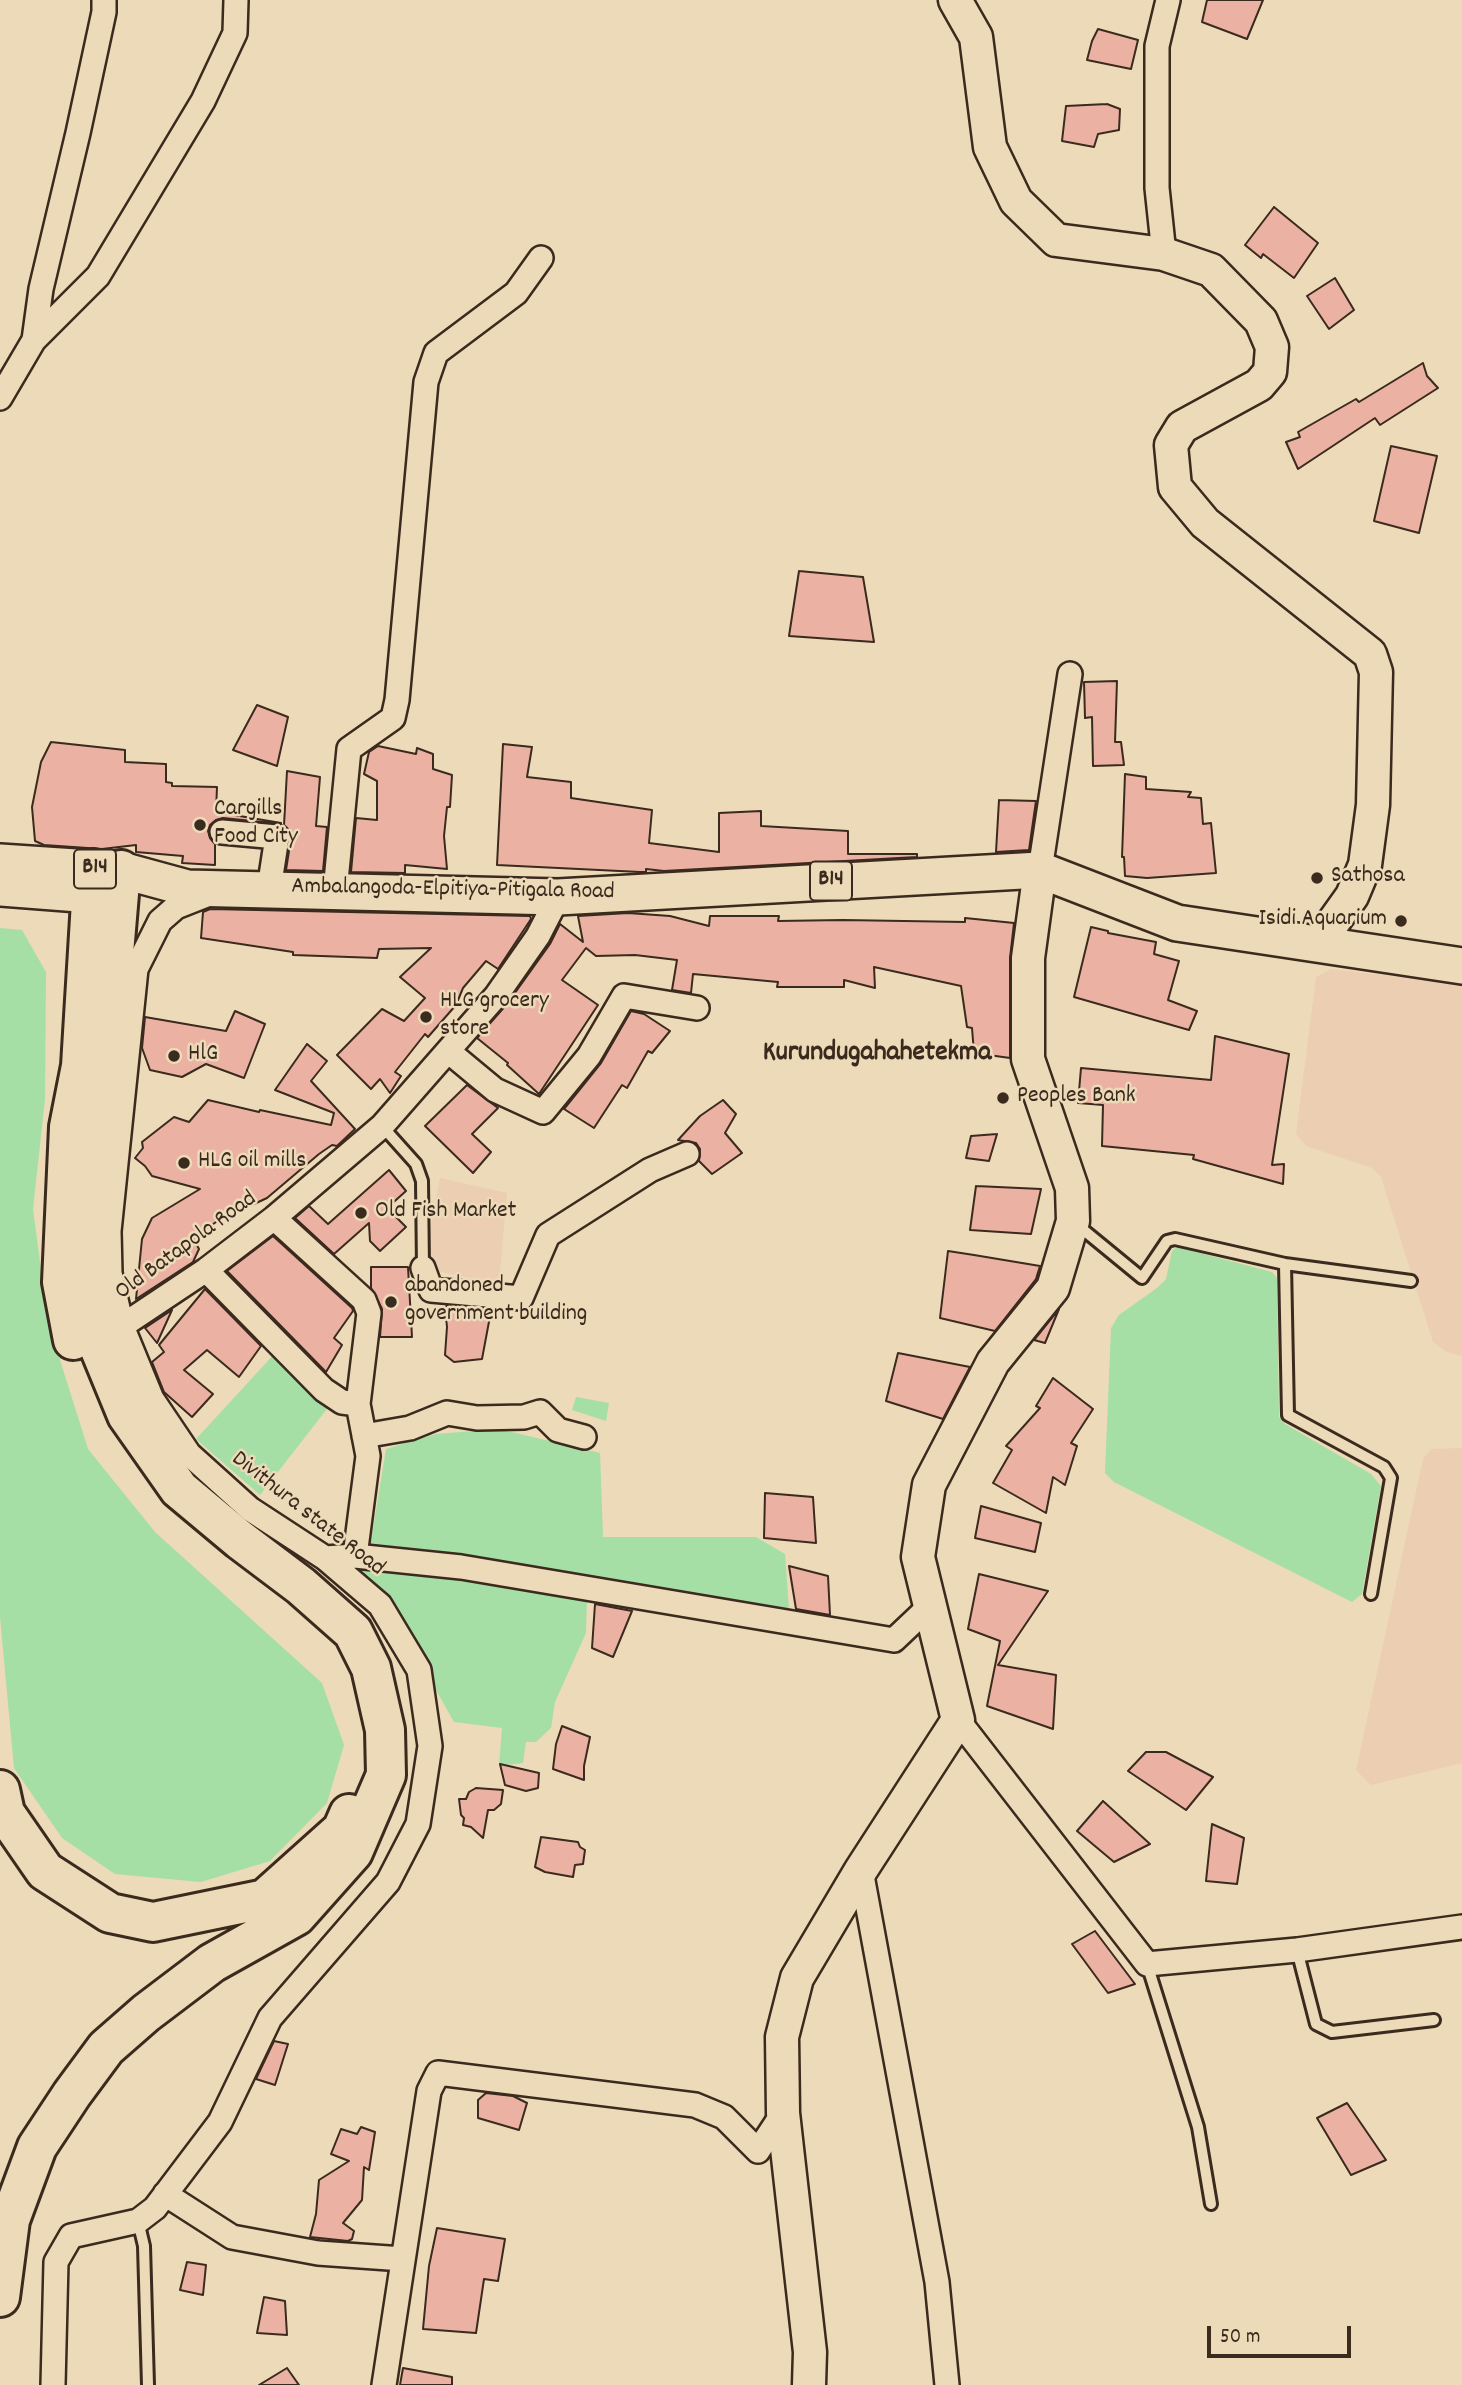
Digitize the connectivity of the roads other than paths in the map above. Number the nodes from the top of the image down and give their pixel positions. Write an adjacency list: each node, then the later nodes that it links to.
1 (104, 0): 7 (street)
2 (236, 0): 7 (street)
3 (955, 0): 5 (street)
4 (1168, 0): 5 (street)
5 (1164, 254): 19 (street)
6 (541, 258): 17 (street)
7 (34, 340): 8 (street)
8 (0, 398)
9 (1070, 674): 12 (street)
10 (222, 832): 16 (street)
11 (0, 862): 13 (main road, Ambalangoda-Elpitiya-Pitigala Road / B14)
12 (1040, 870): 18 (main road, Ambalangoda-Elpitiya-Pitigala Road / B14); 19 (main road, Ambalangoda-Elpitiya-Pitigala Road / B14); 26 (street)
13 (106, 883): 14 (main road, Ambalangoda-Elpitiya-Pitigala Road / B14); 15 (main road, Ambalangoda-Elpitiya-Pitigala Road / B14); 40 (highway); 51 (highway)
14 (0, 888)
15 (224, 888): 16 (main road, Ambalangoda-Elpitiya-Pitigala Road / B14); 31 (street, Divithura state Road)
16 (269, 889): 17 (main road, Ambalangoda-Elpitiya-Pitigala Road / B14)
17 (335, 891): 18 (main road, Ambalangoda-Elpitiya-Pitigala Road / B14)
18 (558, 897): 22 (street, Old Batapola Road)
19 (1317, 945): 20 (main road, Ambalangoda-Elpitiya-Pitigala Road / B14)
20 (1462, 966)
21 (696, 1008): 22 (street)
22 (448, 1051): 23 (street, Old Batapola Road)
23 (382, 1126): 25 (street, Old Batapola Road); 28 (lane)
24 (687, 1154): 28 (street)
25 (274, 1218): 29 (street, Old Batapola Road); 32 (street)
26 (1073, 1221): 27 (lane); 38 (street)
27 (1285, 1264): 30 (lane); 37 (lane)
28 (423, 1268)
29 (206, 1270): 31 (street, Old Batapola Road); 32 (street)
30 (1410, 1281)
31 (121, 1326): 36 (street, Divithura state Road)
32 (358, 1404): 33 (street)
33 (364, 1436): 34 (street); 35 (street)
34 (583, 1437)
35 (355, 1556): 36 (street); 38 (street)
36 (325, 1558): 47 (street, Divithura state Road)
37 (1371, 1594)
38 (931, 1605): 39 (street)
39 (958, 1720): 41 (street); 44 (street)
40 (0, 1790)
41 (861, 1870): 46 (street); 56 (street)
42 (1462, 1927): 43 (street)
43 (1297, 1950): 44 (street); 45 (lane)
44 (1147, 1964): 48 (lane)
45 (1434, 2020)
46 (783, 2113): 50 (street); 55 (street)
47 (165, 2194): 49 (street, Divithura state Road); 50 (street)
48 (1211, 2204)
49 (138, 2221): 52 (street); 53 (lane)
50 (403, 2259): 54 (street)
51 (0, 2297)
52 (53, 2385)
53 (148, 2385)
54 (384, 2385)
55 (809, 2385)
56 (947, 2385)

